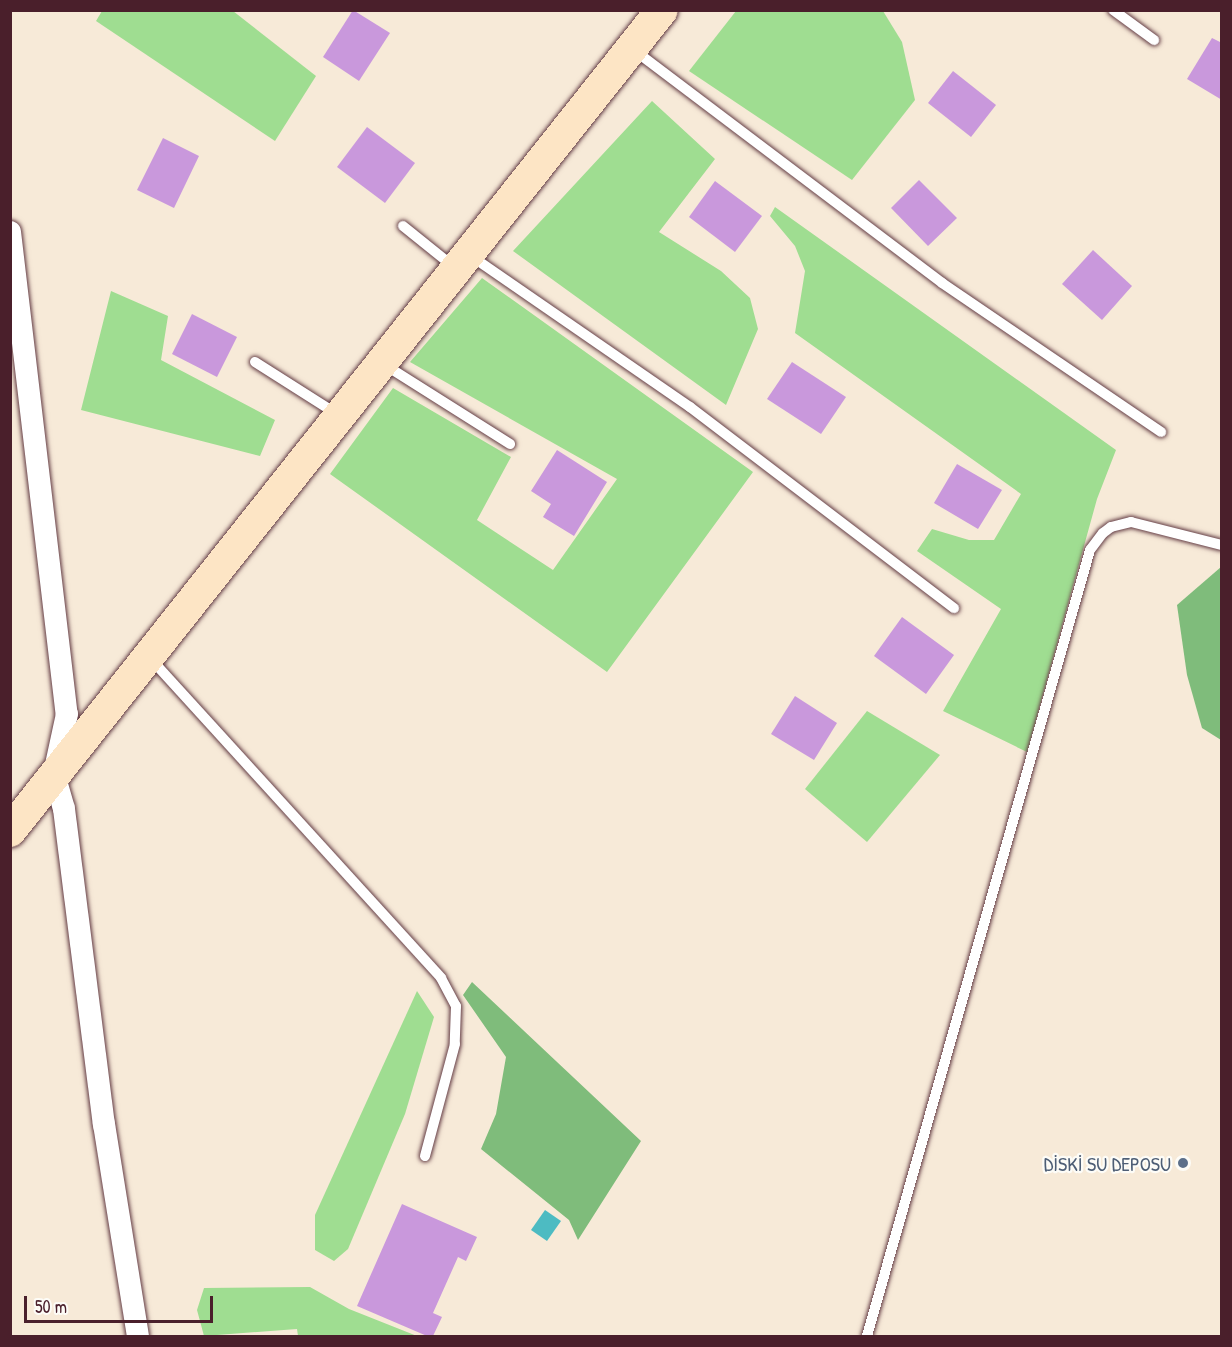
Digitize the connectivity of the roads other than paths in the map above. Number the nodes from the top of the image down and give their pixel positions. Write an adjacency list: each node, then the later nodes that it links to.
1 (662, 10): 4 (street)
2 (1113, 10): 3 (lane)
3 (1154, 40)
4 (632, 48): 7 (street); 11 (lane)
5 (403, 226): 7 (lane)
6 (10, 232): 16 (street)
7 (462, 262): 9 (street); 14 (lane)
8 (255, 362): 10 (lane)
9 (382, 363): 10 (street); 12 (lane)
10 (340, 416): 15 (street)
11 (1161, 432)
12 (510, 444)
13 (1221, 545): 20 (lane)
14 (954, 608)
15 (149, 657): 16 (street); 18 (lane)
16 (54, 774): 17 (street); 19 (street)
17 (10, 831)
18 (425, 1156)
19 (138, 1336)
20 (867, 1336)

